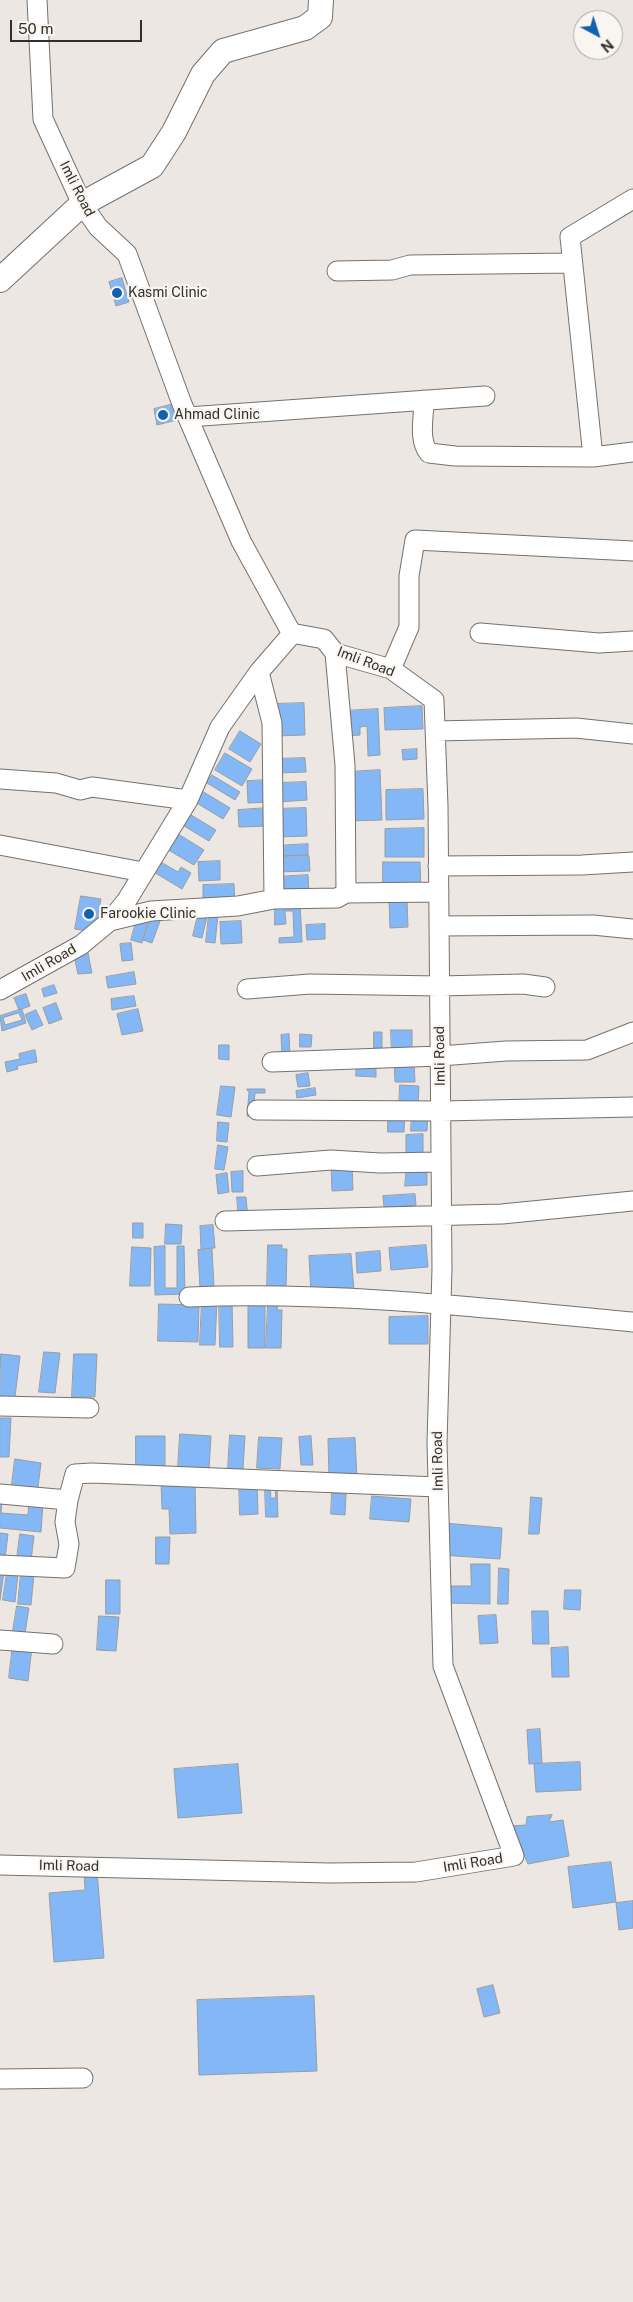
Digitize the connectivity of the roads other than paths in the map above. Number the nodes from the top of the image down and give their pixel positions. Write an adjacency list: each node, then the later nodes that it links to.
1 (37, 0): 4 (street, Imli Road)
2 (321, 0): 4 (street)
3 (633, 200): 5 (street)
4 (82, 204): 7 (street); 10 (street, Imli Road)
5 (571, 263): 6 (street); 12 (street)
6 (337, 271)
7 (0, 280)
8 (485, 396): 9 (street)
9 (424, 400): 10 (street); 12 (street)
10 (188, 417): 14 (street, Imli Road)
11 (633, 452): 12 (street)
12 (593, 456)
13 (633, 552): 18 (street)
14 (291, 633): 17 (street, Imli Road); 19 (street, Imli Road)
15 (480, 633): 16 (street)
16 (633, 641)
17 (335, 653): 18 (street, Imli Road); 29 (street)
18 (391, 669): 20 (street, Imli Road)
19 (259, 672): 23 (street, Imli Road); 30 (street)
20 (435, 731): 21 (street); 26 (street, Imli Road)
21 (633, 734)
22 (0, 780): 23 (street)
23 (188, 800): 27 (street, Imli Road)
24 (0, 845): 27 (street)
25 (633, 862): 26 (street)
26 (438, 866): 28 (street, Imli Road)
27 (143, 872): 31 (street, Imli Road)
28 (439, 892): 29 (street); 32 (street, Imli Road)
29 (346, 893): 30 (street)
30 (274, 899): 31 (street)
31 (110, 921): 37 (street, Imli Road)
32 (439, 926): 33 (street); 34 (street, Imli Road)
33 (633, 929)
34 (440, 986): 35 (street); 36 (street); 39 (street, Imli Road)
35 (545, 987)
36 (247, 989)
37 (0, 990)
38 (633, 1032): 39 (street)
39 (440, 1056): 40 (street); 43 (street, Imli Road)
40 (272, 1062)
41 (633, 1107): 43 (street)
42 (257, 1110): 43 (street)
43 (441, 1111): 44 (street, Imli Road)
44 (441, 1162): 45 (street); 47 (street, Imli Road)
45 (257, 1166)
46 (633, 1201): 47 (street)
47 (442, 1217): 48 (street); 50 (street, Imli Road)
48 (225, 1221)
49 (189, 1297): 50 (street)
50 (441, 1304): 51 (street); 54 (street, Imli Road)
51 (633, 1322)
52 (0, 1406): 53 (street)
53 (89, 1408)
54 (438, 1486): 56 (street); 60 (street, Imli Road)
55 (0, 1494): 56 (street)
56 (68, 1500): 57 (street)
57 (0, 1565)
58 (0, 1640): 59 (street)
59 (53, 1644)
60 (0, 1864)
61 (83, 2078): 62 (street)
62 (0, 2079)

